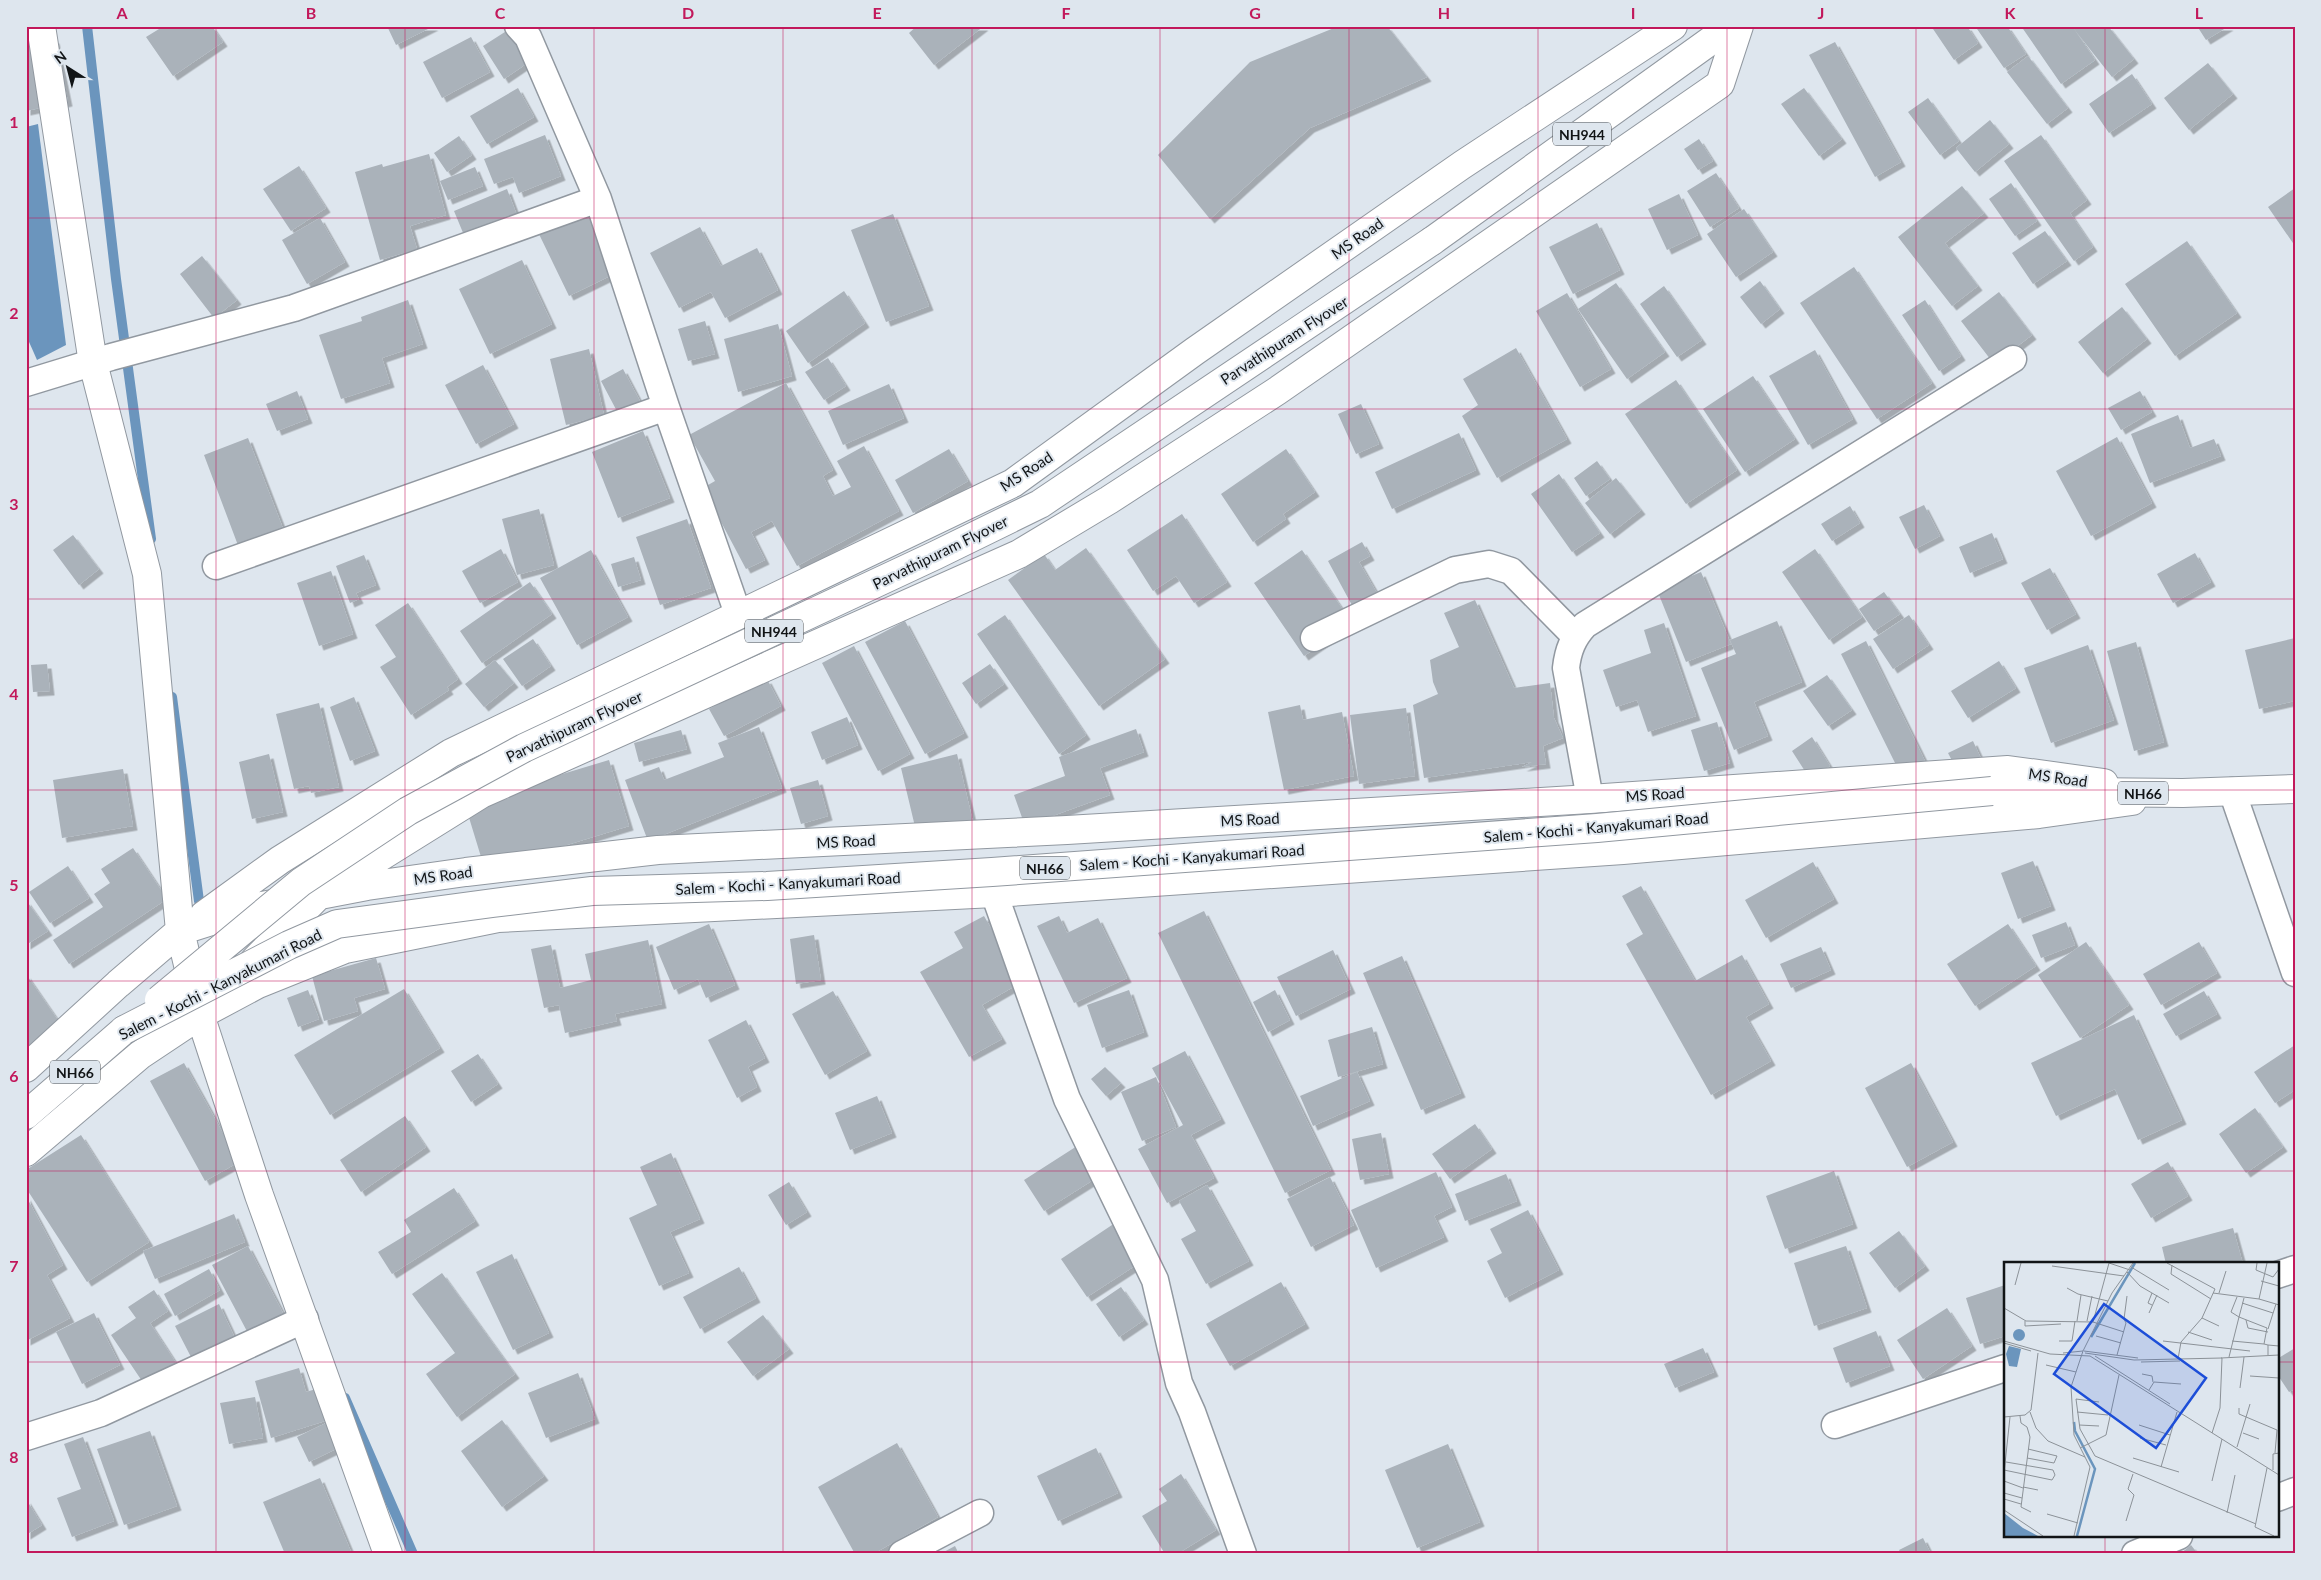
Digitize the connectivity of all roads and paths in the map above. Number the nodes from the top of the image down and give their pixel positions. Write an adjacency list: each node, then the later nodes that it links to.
1 (41, 26): 8 (main road)
2 (518, 26): 6 (street)
3 (1673, 26): 12 (main road, MS Road)
4 (1731, 26): 24 (main road, Parvathipuram Flyover / NH944, bridge)
5 (1739, 26): 20 (main road, MS Road)
6 (598, 199): 8 (street); 10 (street)
7 (2013, 359): 13 (street)
8 (102, 360): 9 (street); 21 (main road)
9 (26, 383)
10 (666, 407): 11 (street); 12 (street)
11 (216, 566)
12 (738, 614): 21 (main road, MS Road)
13 (1575, 636): 14 (street); 18 (street)
14 (1314, 638)
15 (2295, 788): 16 (main road, Salem - Kochi - Kanyakumari Road / NH66)
16 (2232, 792): 17 (main road, Salem - Kochi - Kanyakumari Road / NH66); 22 (street)
17 (2182, 793): 18 (main road, MS Road); 19 (main road); 24 (main road, Salem - Kochi - Kanyakumari Road / NH66, bridge)
18 (1590, 799): 20 (main road, MS Road)
19 (994, 893): 23 (main road); 40 (street)
20 (319, 895): 21 (main road, MS Road); 23 (main road, MS Road)
21 (180, 932): 23 (main road); 25 (main road, MS Road)
22 (2295, 973)
23 (200, 1015): 27 (main road); 30 (main road)
24 (124, 1030): 26 (main road, Salem - Kochi - Kanyakumari Road / NH66)
25 (26, 1068)
26 (26, 1115)
27 (26, 1152)
28 (2295, 1269): 29 (street)
29 (2278, 1275)
30 (305, 1319): 33 (street); 38 (main road)
31 (2004, 1368): 32 (street)
32 (1835, 1425)
33 (26, 1438)
34 (2295, 1491): 35 (street)
35 (2278, 1498)
36 (980, 1513): 39 (street)
37 (2174, 1538): 41 (street)
38 (388, 1554)
39 (902, 1554)
40 (1243, 1554)
41 (2135, 1554)

